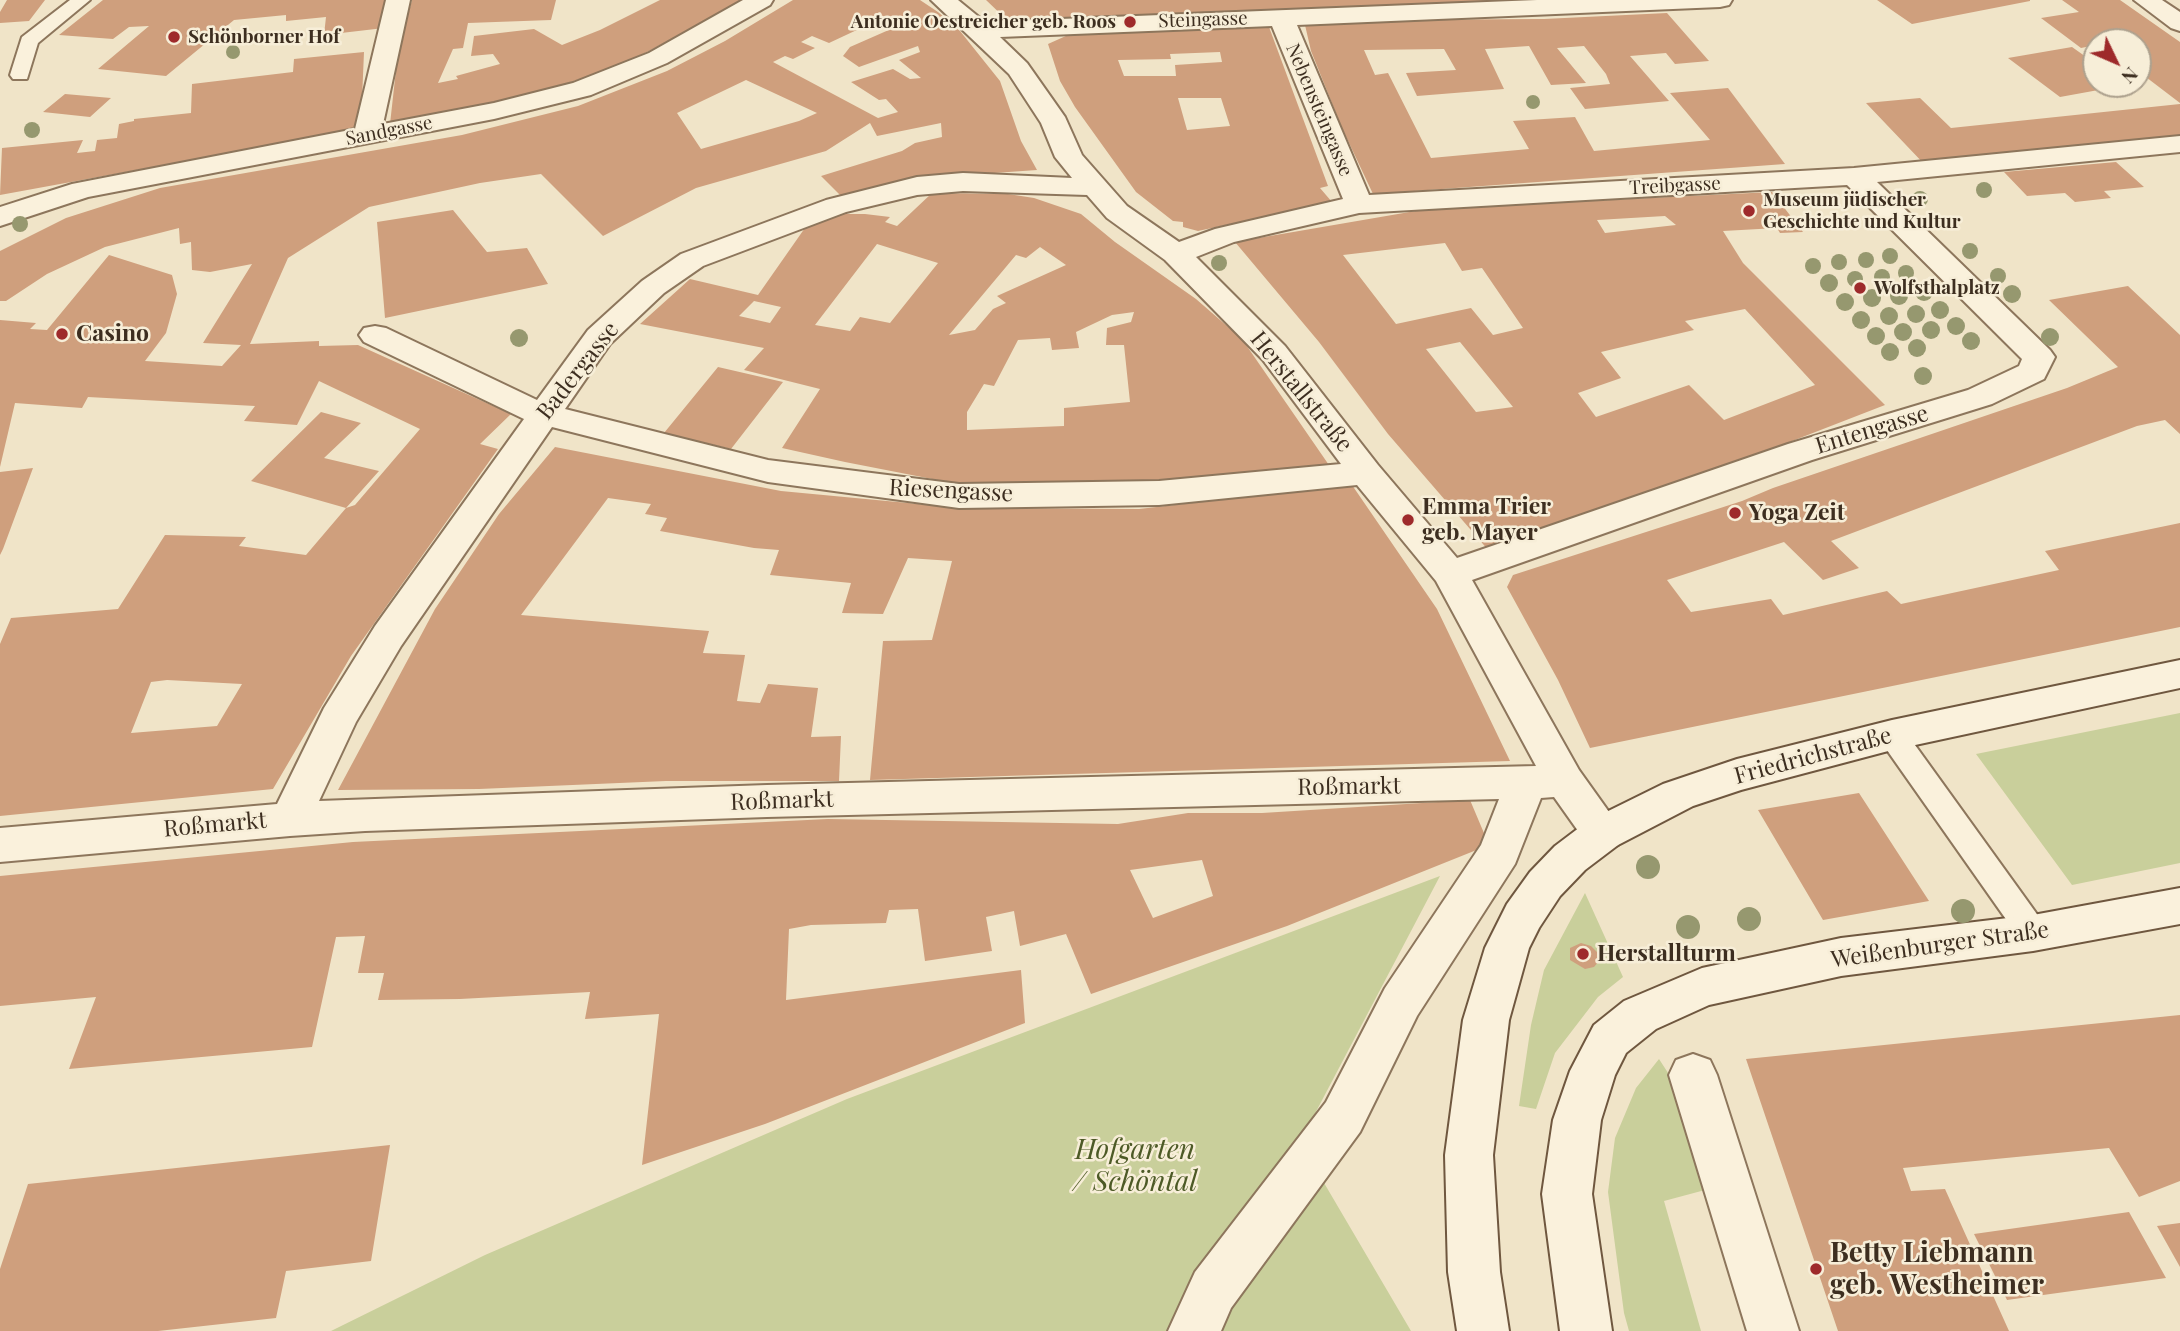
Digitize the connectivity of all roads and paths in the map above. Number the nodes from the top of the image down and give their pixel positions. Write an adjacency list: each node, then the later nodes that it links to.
1 (81, 0): 10 (lane)
2 (398, 0): 11 (street)
3 (761, 0): 11 (street, Sandgasse)
4 (943, 0): 9 (street, Herstallstraße)
5 (1720, 0): 7 (street, Steingasse)
6 (2147, 0): 8 (street)
7 (1281, 17): 9 (street, Steingasse); 15 (street, Nebensteingasse)
8 (2180, 23)
9 (979, 30): 14 (street, Herstallstraße)
10 (20, 75)
11 (367, 135): 16 (street, Sandgasse)
12 (2180, 144): 13 (street, Treibgasse)
13 (1854, 177): 15 (street, Treibgasse); 21 (street, Entengasse)
14 (1096, 187): 17 (street, Herstallstraße); 19 (street, Badergasse)
15 (1359, 204): 17 (street, Treibgasse)
16 (0, 217)
17 (1176, 254): 20 (street, Herstallstraße)
18 (375, 335): 19 (street, Riesengasse)
19 (542, 414): 20 (street, Riesengasse); 25 (street, Badergasse)
20 (1366, 473): 21 (street, Herstallstraße)
21 (1450, 574): 24 (street, Herstallstraße)
22 (2180, 674): 23 (street, Friedrichstraße)
23 (1892, 735): 26 (street, Friedrichstraße); 29 (lane)
24 (1545, 782): 25 (street, Roßmarkt); 26 (street, Herstallstraße); 31 (street)
25 (290, 819): 27 (street, Roßmarkt)
26 (1603, 833): 32 (street, Friedrichstraße)
27 (0, 845)
28 (2180, 906): 29 (street, Weißenburger Straße)
29 (2033, 933): 33 (street, Weißenburger Straße)
30 (1693, 1074): 34 (street)
31 (1194, 1331)
32 (1483, 1331)
33 (1586, 1331)
34 (1773, 1331)

